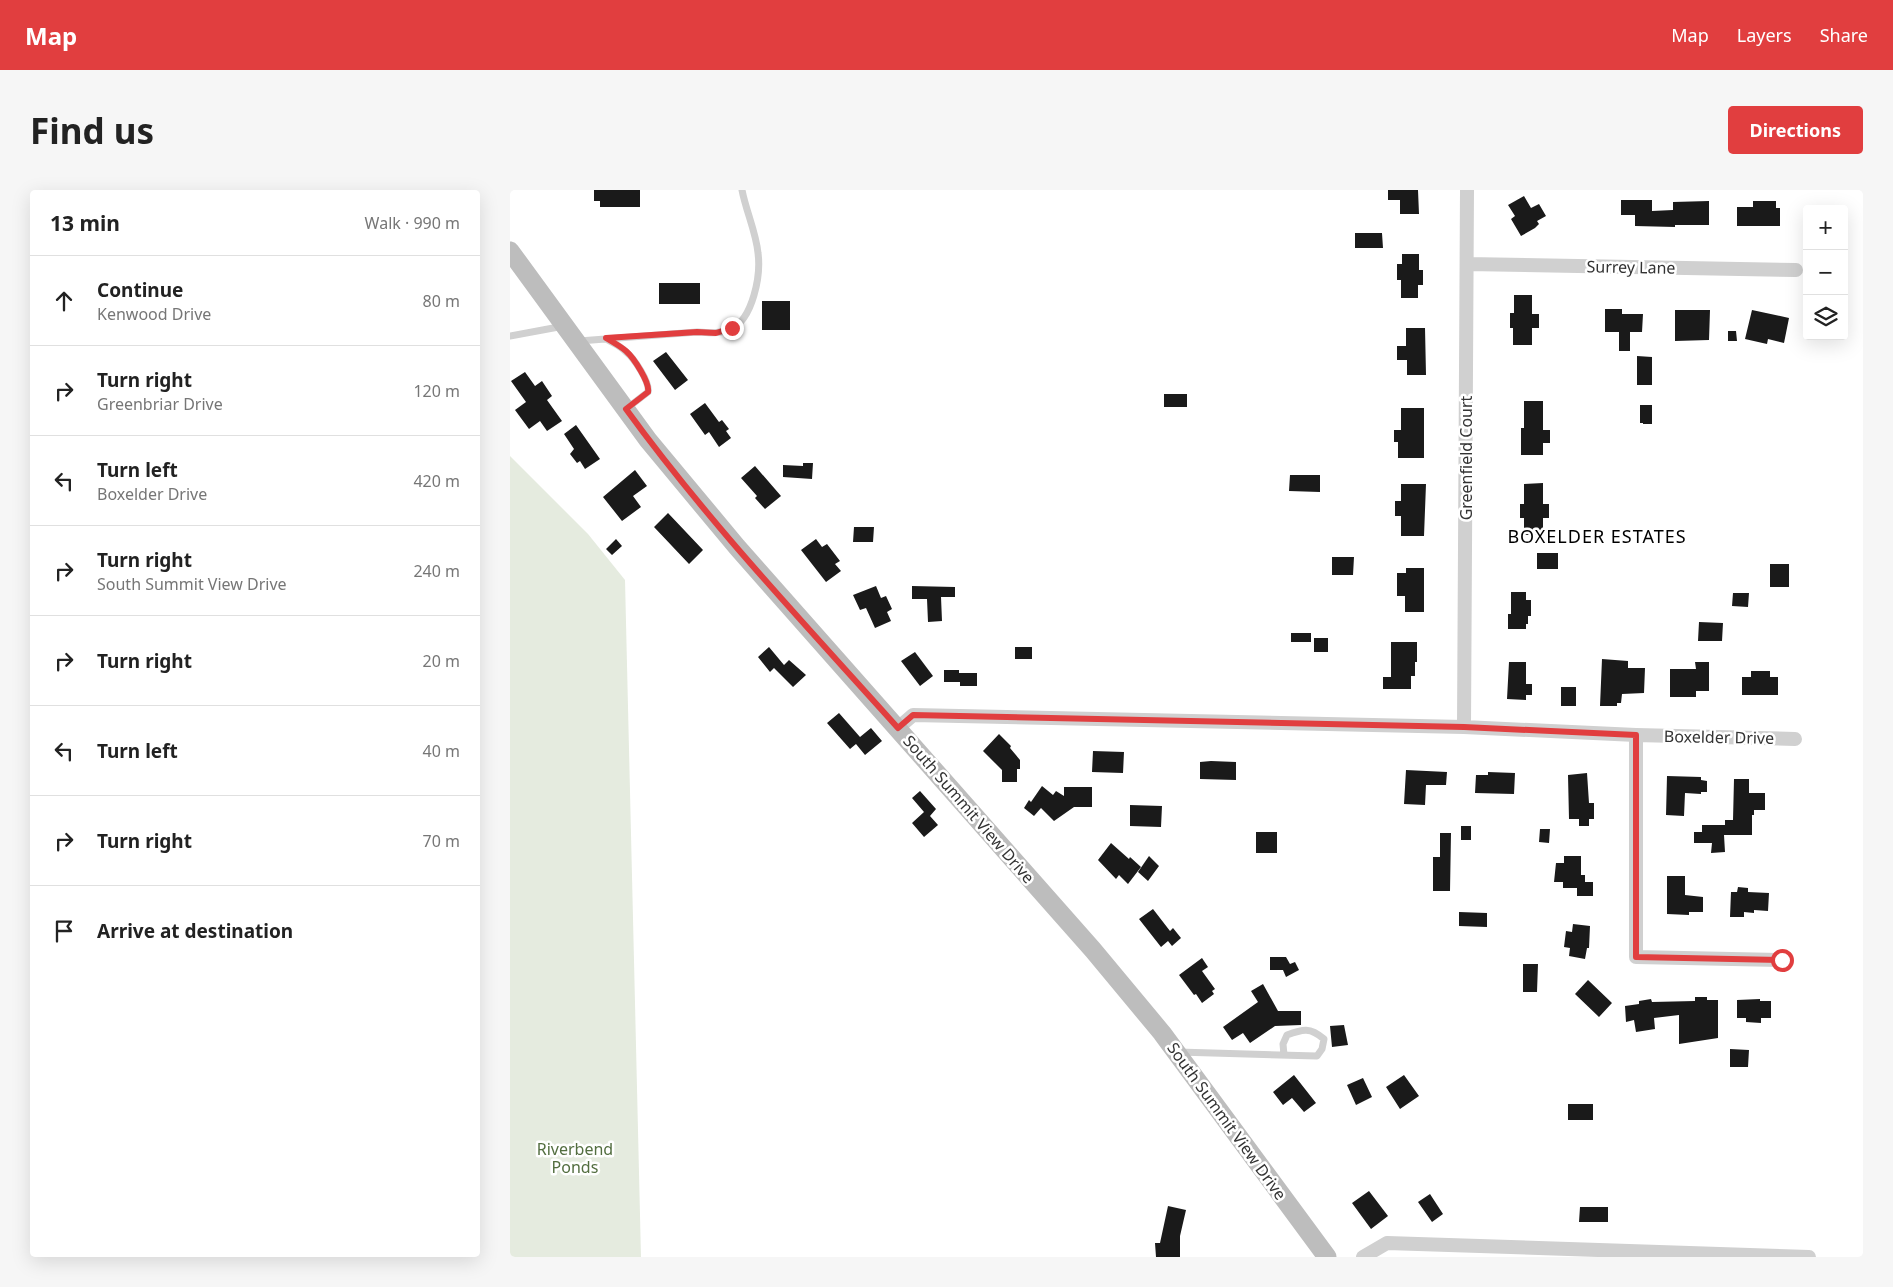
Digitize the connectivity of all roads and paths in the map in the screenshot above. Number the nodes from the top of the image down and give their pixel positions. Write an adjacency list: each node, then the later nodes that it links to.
1 (742, 190): 8 (lane)
2 (1467, 190): 4 (street, Greenfield Court)
3 (510, 251): 6 (street, South Summit View Drive)
4 (1467, 264): 5 (street, Surrey Lane); 11 (street, Greenfield Court)
5 (1796, 270)
6 (564, 326): 7 (lane); 9 (street, South Summit View Drive)
7 (510, 336)
8 (606, 338): 9 (lane); 10 (lane)
9 (576, 341): 10 (street, South Summit View Drive)
10 (626, 409): 12 (street, South Summit View Drive)
11 (1464, 727): 12 (street, Boxelder Drive); 13 (street, Boxelder Drive)
12 (898, 728): 16 (street, South Summit View Drive)
13 (1636, 735): 14 (street, Boxelder Drive); 15 (street)
14 (1795, 739)
15 (1782, 960)
16 (1175, 1052): 17 (lane); 18 (street, South Summit View Drive)
17 (1284, 1055): 17 (lane)
18 (1327, 1257)
19 (1363, 1257): 20 (street)
20 (1808, 1257)

